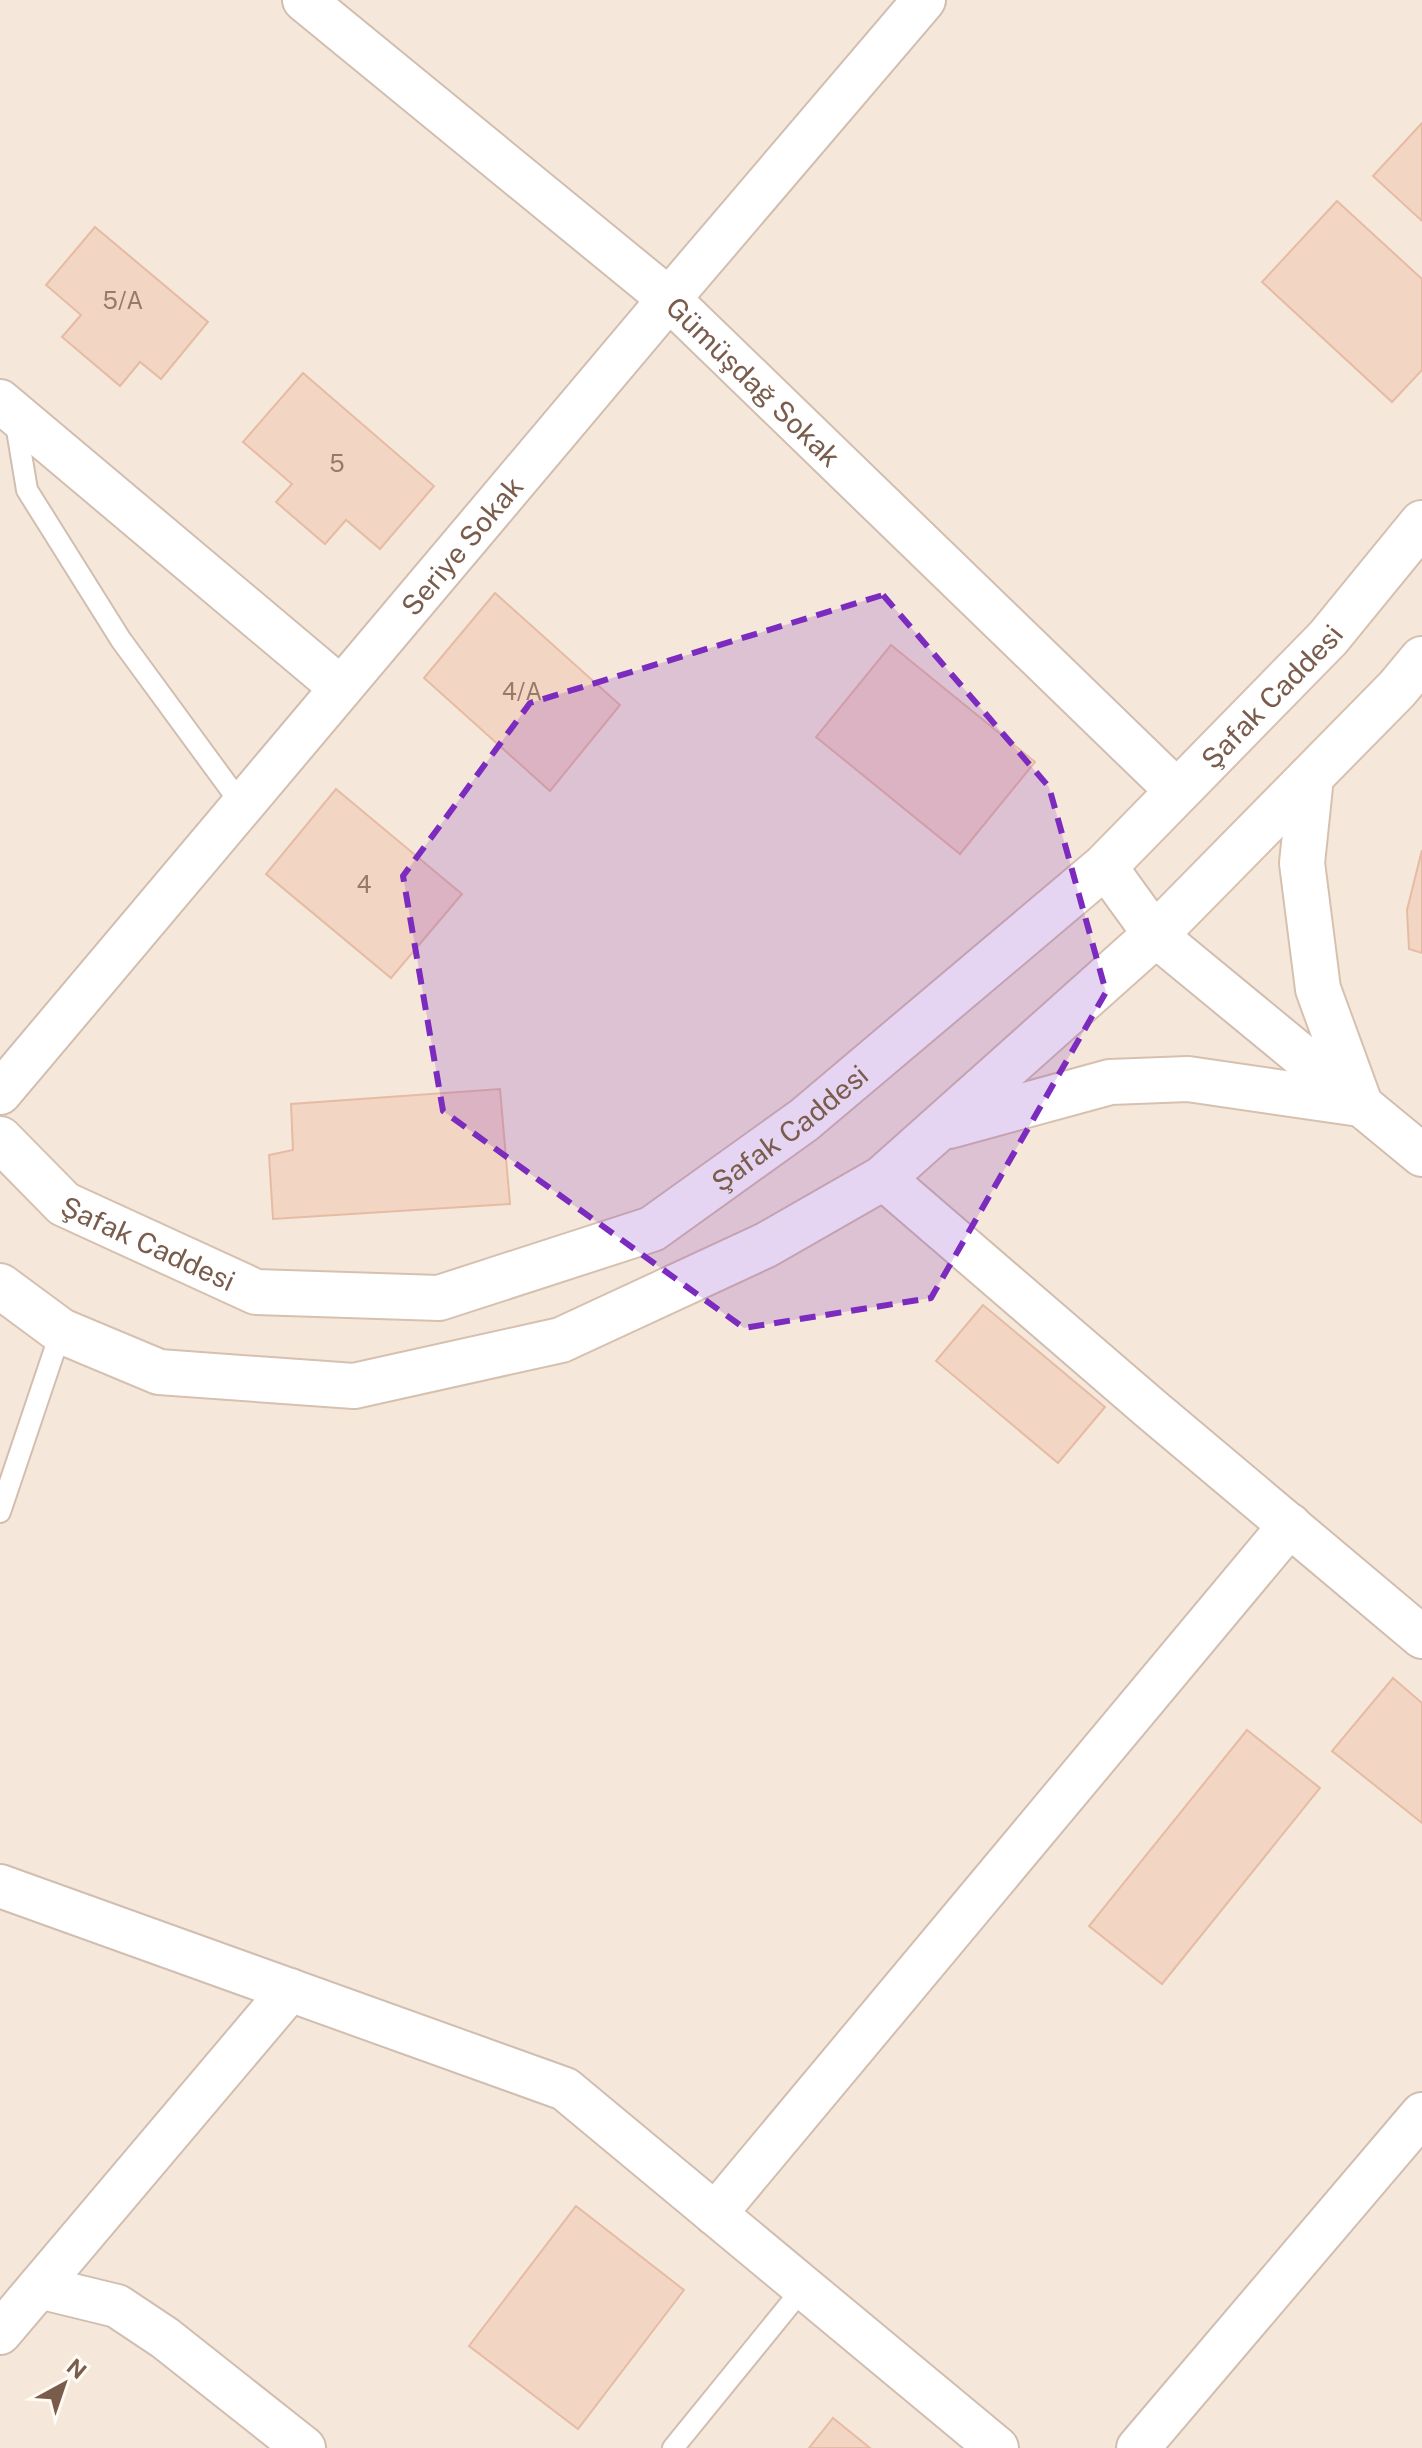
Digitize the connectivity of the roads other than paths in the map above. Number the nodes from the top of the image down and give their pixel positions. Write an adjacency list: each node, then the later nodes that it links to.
1 (304, 0): 3 (street, Gümüşdağ Sokak)
2 (924, 0): 3 (street, Seriye Sokak)
3 (669, 299): 7 (street, Seriye Sokak); 9 (street, Gümüşdağ Sokak)
4 (7, 408): 7 (street); 10 (lane)
5 (1422, 523): 9 (main road, Şafak Caddesi)
6 (1422, 659): 8 (main road)
7 (341, 688): 10 (street, Seriye Sokak)
8 (1311, 777): 12 (main road); 14 (main road)
9 (1178, 792): 11 (main road, Şafak Caddesi)
10 (242, 805): 13 (street, Seriye Sokak)
11 (1105, 866): 12 (street); 16 (main road, Şafak Caddesi)
12 (1155, 935): 14 (street); 15 (main road)
13 (0, 1093)
14 (1360, 1104): 15 (main road); 17 (street)
15 (939, 1128): 18 (main road)
16 (0, 1139)
17 (1422, 1155)
18 (883, 1178): 20 (main road); 22 (street)
19 (0, 1286): 20 (main road)
20 (61, 1331): 21 (lane)
21 (0, 1512)
22 (1290, 1525): 23 (street); 27 (street)
23 (1422, 1637)
24 (0, 1886): 25 (street)
25 (290, 1990): 27 (street); 28 (street)
26 (1422, 2114): 34 (street)
27 (715, 2214): 29 (street)
28 (39, 2287): 30 (street); 31 (street)
29 (804, 2287): 32 (lane); 33 (street)
30 (0, 2333)
31 (304, 2448)
32 (673, 2448)
33 (997, 2448)
34 (1138, 2448)

